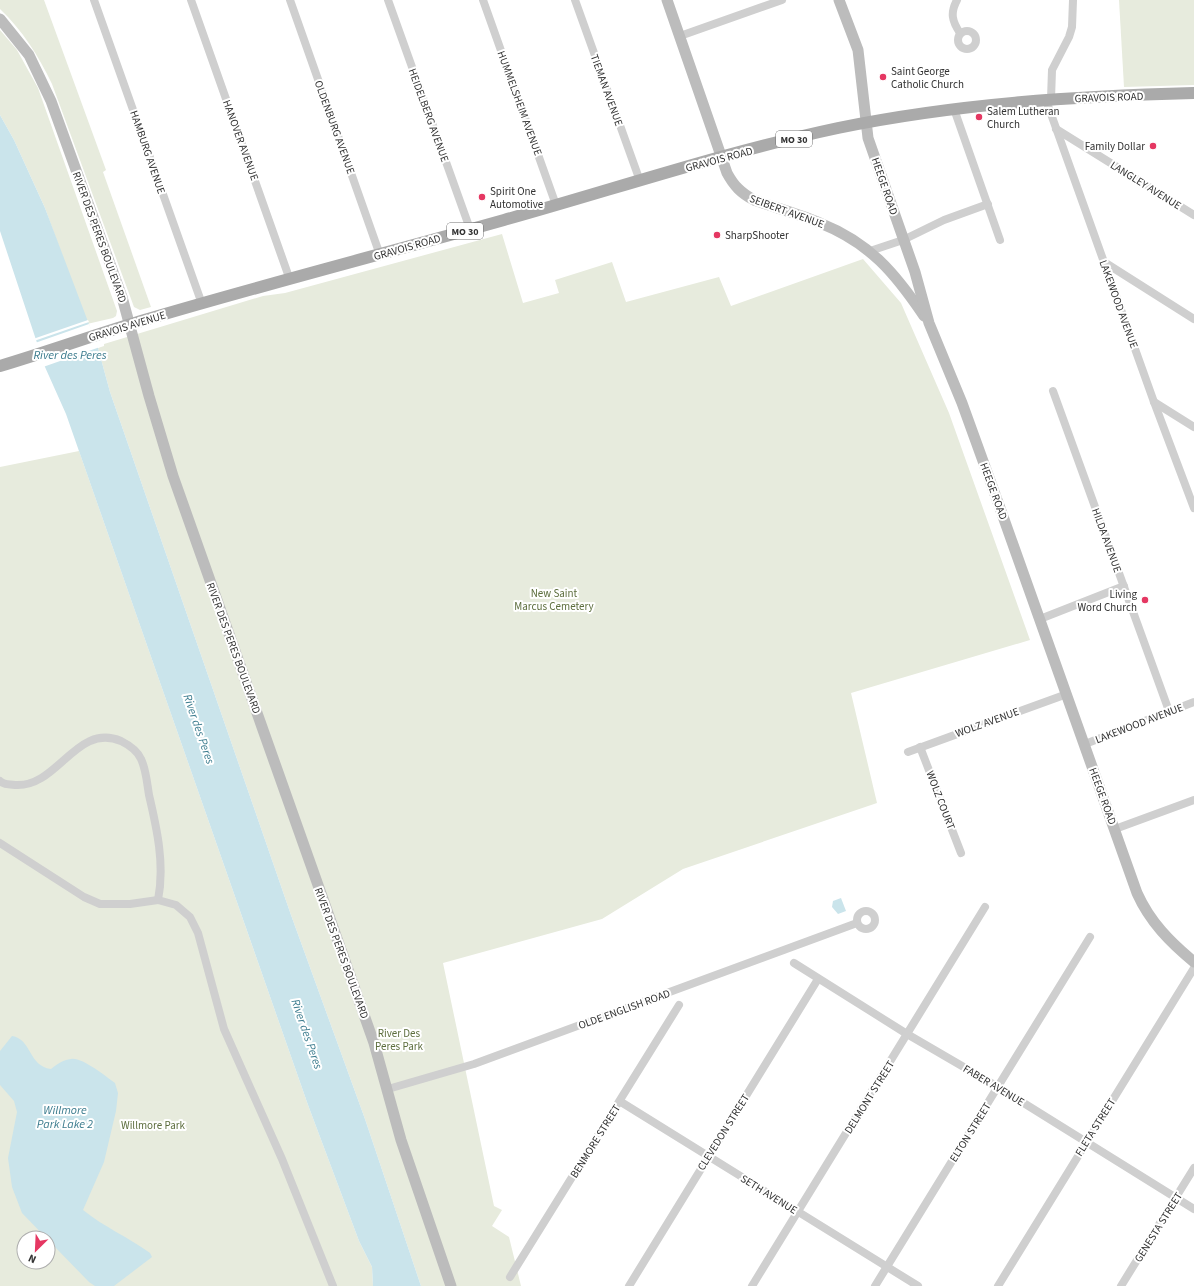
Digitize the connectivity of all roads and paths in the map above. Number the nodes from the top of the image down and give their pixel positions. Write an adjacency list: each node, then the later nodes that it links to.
1 (94, 0): 33 (street, HAMBURG AVENUE)
2 (191, 0): 31 (street, HANOVER AVENUE)
3 (290, 0): 29 (street, OLDENBURG AVENUE)
4 (388, 0): 25 (street, HEIDELBERG AVENUE)
5 (483, 0): 23 (street, HUMMELSHEIM AVENUE)
6 (575, 0): 21 (street, TIEMAN AVENUE)
7 (667, 0): 14 (street, SEIBERT AVENUE)
8 (782, 0): 14 (street)
9 (839, 0): 18 (street, HEEGE ROAD)
10 (957, 0): 13 (street)
11 (1073, 0): 16 (street)
12 (0, 19): 36 (street, RIVER DES PERES BOULEVARD)
13 (960, 33)
14 (680, 36): 20 (street, SEIBERT AVENUE)
15 (1194, 93): 16 (main road, GRAVOIS ROAD / MO 30)
16 (1049, 99): 17 (main road, GRAVOIS ROAD / MO 30); 19 (street, LAKEWOOD AVENUE)
17 (954, 109): 18 (main road, GRAVOIS ROAD / MO 30); 22 (street)
18 (866, 123): 20 (main road, GRAVOIS ROAD / MO 30); 26 (street, HEEGE ROAD)
19 (1056, 129): 24 (street, LANGLEY AVENUE); 30 (street, LAKEWOOD AVENUE)
20 (722, 157): 21 (main road, GRAVOIS ROAD / MO 30); 28 (street, SEIBERT AVENUE)
21 (640, 181): 23 (main road, GRAVOIS ROAD / MO 30)
22 (988, 204): 26 (street); 27 (street)
23 (556, 205): 25 (main road, GRAVOIS ROAD / MO 30)
24 (1194, 215)
25 (470, 229): 29 (main road, GRAVOIS ROAD / MO 30)
26 (903, 240): 28 (street); 35 (street, HEEGE ROAD)
27 (1000, 240)
28 (870, 251): 35 (street, SEIBERT AVENUE)
29 (380, 255): 31 (main road, GRAVOIS ROAD / MO 30)
30 (1104, 262): 34 (street); 39 (street, LAKEWOOD AVENUE)
31 (290, 280): 32 (main road, GRAVOIS ROAD / MO 30)
32 (255, 290): 33 (main road, GRAVOIS AVENUE / MO 30)
33 (202, 304): 36 (main road, GRAVOIS AVENUE / MO 30)
34 (1194, 319)
35 (929, 323): 43 (street, HEEGE ROAD)
36 (130, 324): 37 (main road, GRAVOIS AVENUE / MO 30); 66 (street, RIVER DES PERES BOULEVARD)
37 (0, 366)
38 (1053, 391): 42 (street, HILDA AVENUE)
39 (1154, 402): 40 (street); 41 (street, LAKEWOOD AVENUE)
40 (1194, 427)
41 (1194, 508)
42 (1124, 586): 43 (street); 46 (street, HILDA AVENUE)
43 (1040, 618): 44 (street, HEEGE ROAD)
44 (1067, 694): 47 (street, HEEGE ROAD); 48 (street, WOLZ AVENUE)
45 (1194, 702): 46 (street, LAKEWOOD AVENUE)
46 (1169, 711): 47 (street, LAKEWOOD AVENUE)
47 (1085, 744): 52 (street, HEEGE ROAD)
48 (920, 747): 49 (street, WOLZ AVENUE); 54 (street, WOLZ COURT)
49 (908, 752)
50 (0, 782): 55 (street)
51 (1194, 800): 52 (street)
52 (1115, 829): 59 (street, HEEGE ROAD)
53 (0, 842): 55 (street)
54 (961, 853)
55 (158, 900): 76 (street)
56 (986, 907): 64 (street, DELMONT STREET)
57 (857, 923): 66 (street, OLDE ENGLISH ROAD)
58 (1090, 937): 65 (street, ELTON STREET)
59 (1194, 962)
60 (794, 964): 62 (street, FABER AVENUE)
61 (1194, 968): 68 (street, FLETA STREET)
62 (818, 979): 64 (street, FABER AVENUE); 69 (street, CLEVEDON STREET)
63 (679, 1005): 67 (street, BENMORE STREET)
64 (908, 1034): 65 (street, FABER AVENUE); 73 (street, DELMONT STREET)
65 (998, 1087): 68 (street, FABER AVENUE); 74 (street, ELTON STREET)
66 (388, 1089): 77 (street, RIVER DES PERES BOULEVARD)
67 (620, 1102): 69 (street, SETH AVENUE); 75 (street, BENMORE STREET)
68 (1086, 1142): 71 (street, FABER AVENUE); 82 (street, FLETA STREET)
69 (708, 1156): 73 (street, SETH AVENUE); 78 (street, CLEVEDON STREET)
70 (1194, 1168): 71 (street, GENESTA STREET)
71 (1176, 1198): 72 (street, FABER AVENUE); 83 (street, GENESTA STREET)
72 (1194, 1209)
73 (798, 1211): 74 (street, SETH AVENUE); 79 (street, DELMONT STREET)
74 (887, 1267): 80 (street, ELTON STREET); 81 (street, SETH AVENUE)
75 (510, 1277)
76 (333, 1286)
77 (451, 1286)
78 (629, 1286)
79 (752, 1286)
80 (875, 1286)
81 (918, 1286)
82 (998, 1286)
83 (1121, 1286)

